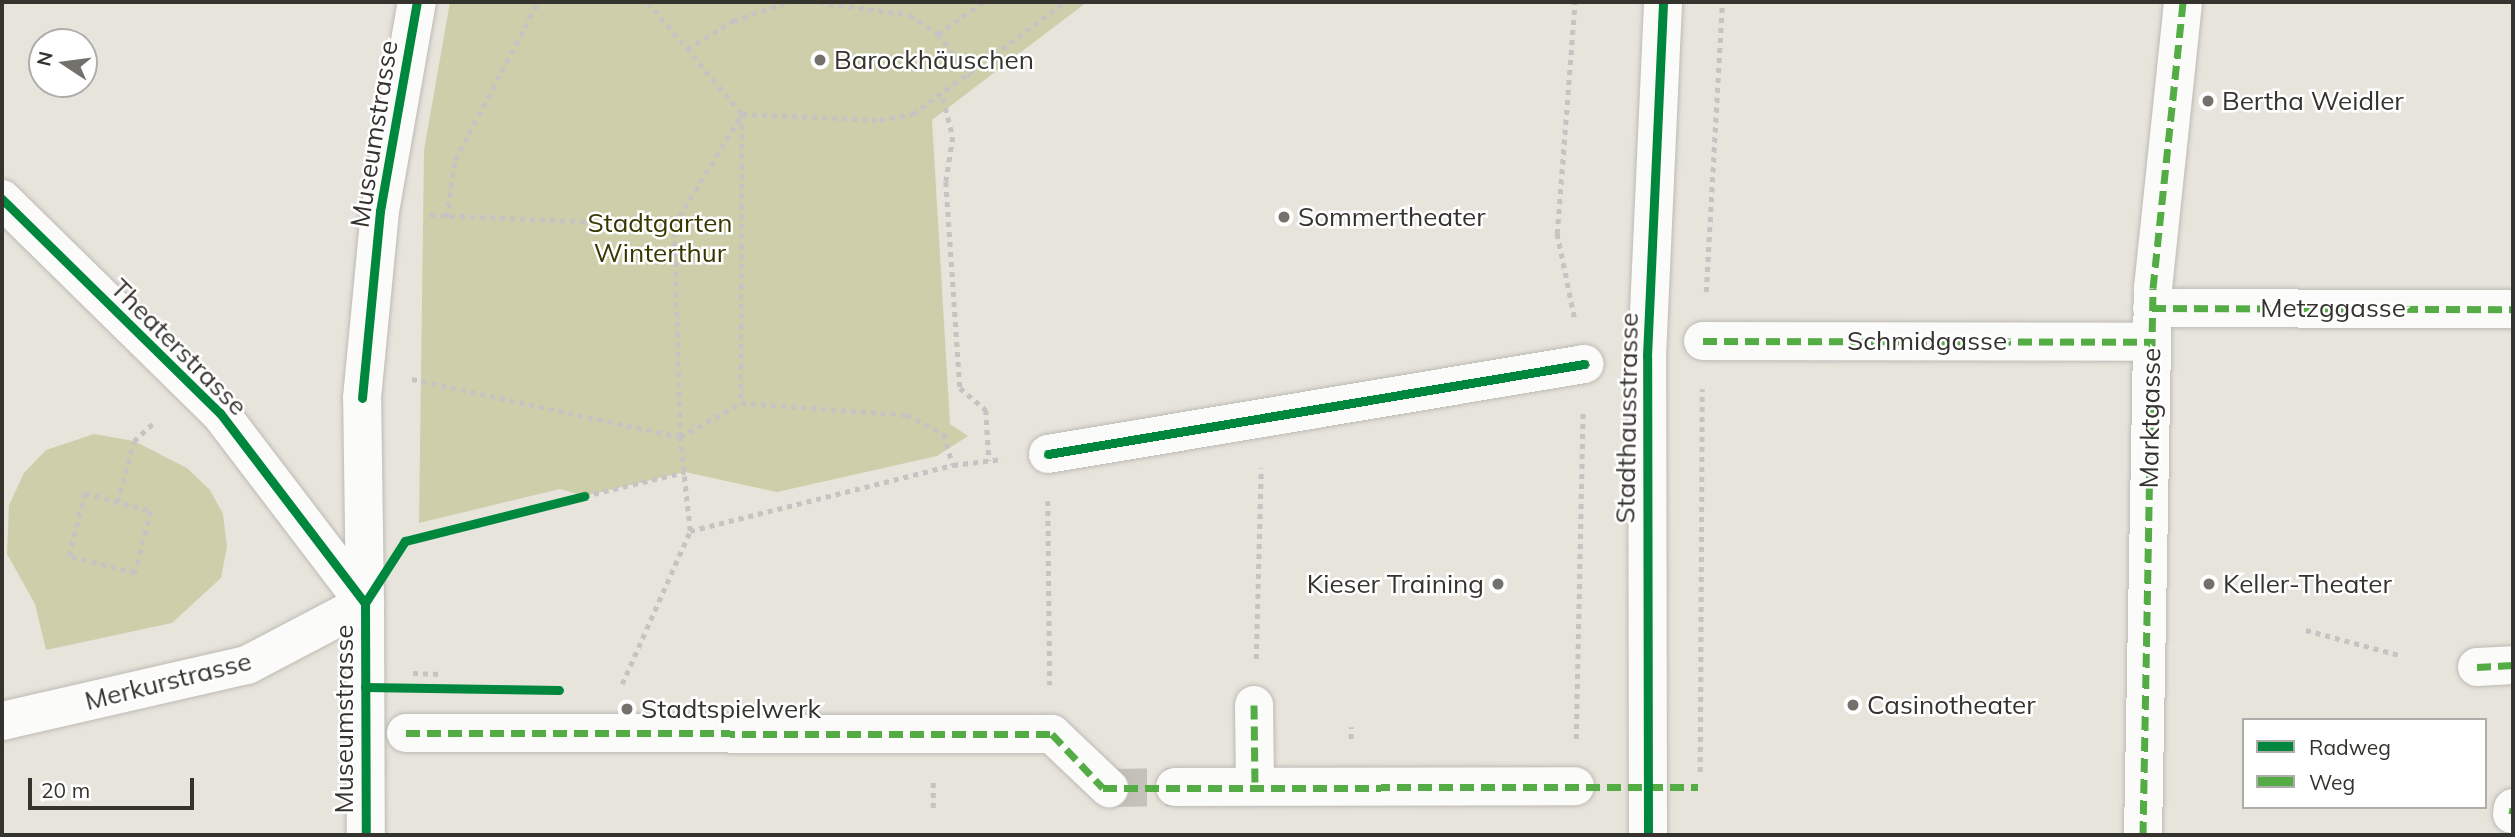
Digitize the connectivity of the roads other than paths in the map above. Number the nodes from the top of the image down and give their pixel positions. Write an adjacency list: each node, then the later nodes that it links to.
1 (417, 2): 10 (street, Museumstrasse)
2 (1663, 2): 19 (street, Stadthausstrasse)
3 (2183, 2): 6 (street, Marktgasse)
4 (2, 199): 10 (street, Theaterstrasse)
5 (2513, 309): 6 (street, Metzggasse)
6 (2152, 325): 7 (street, Schmidgasse); 20 (street, Marktgasse)
7 (1703, 341)
8 (1584, 364): 9 (street, Stadthausstrasse)
9 (1048, 454)
10 (365, 603): 12 (street, Merkurstrasse); 18 (street, Museumstrasse)
11 (1254, 705): 14 (street)
12 (2, 721)
13 (406, 733): 17 (street)
14 (1255, 786): 15 (street); 16 (street)
15 (1575, 786)
16 (1175, 787)
17 (1109, 788)
18 (366, 835)
19 (1648, 835)
20 (2143, 835)

